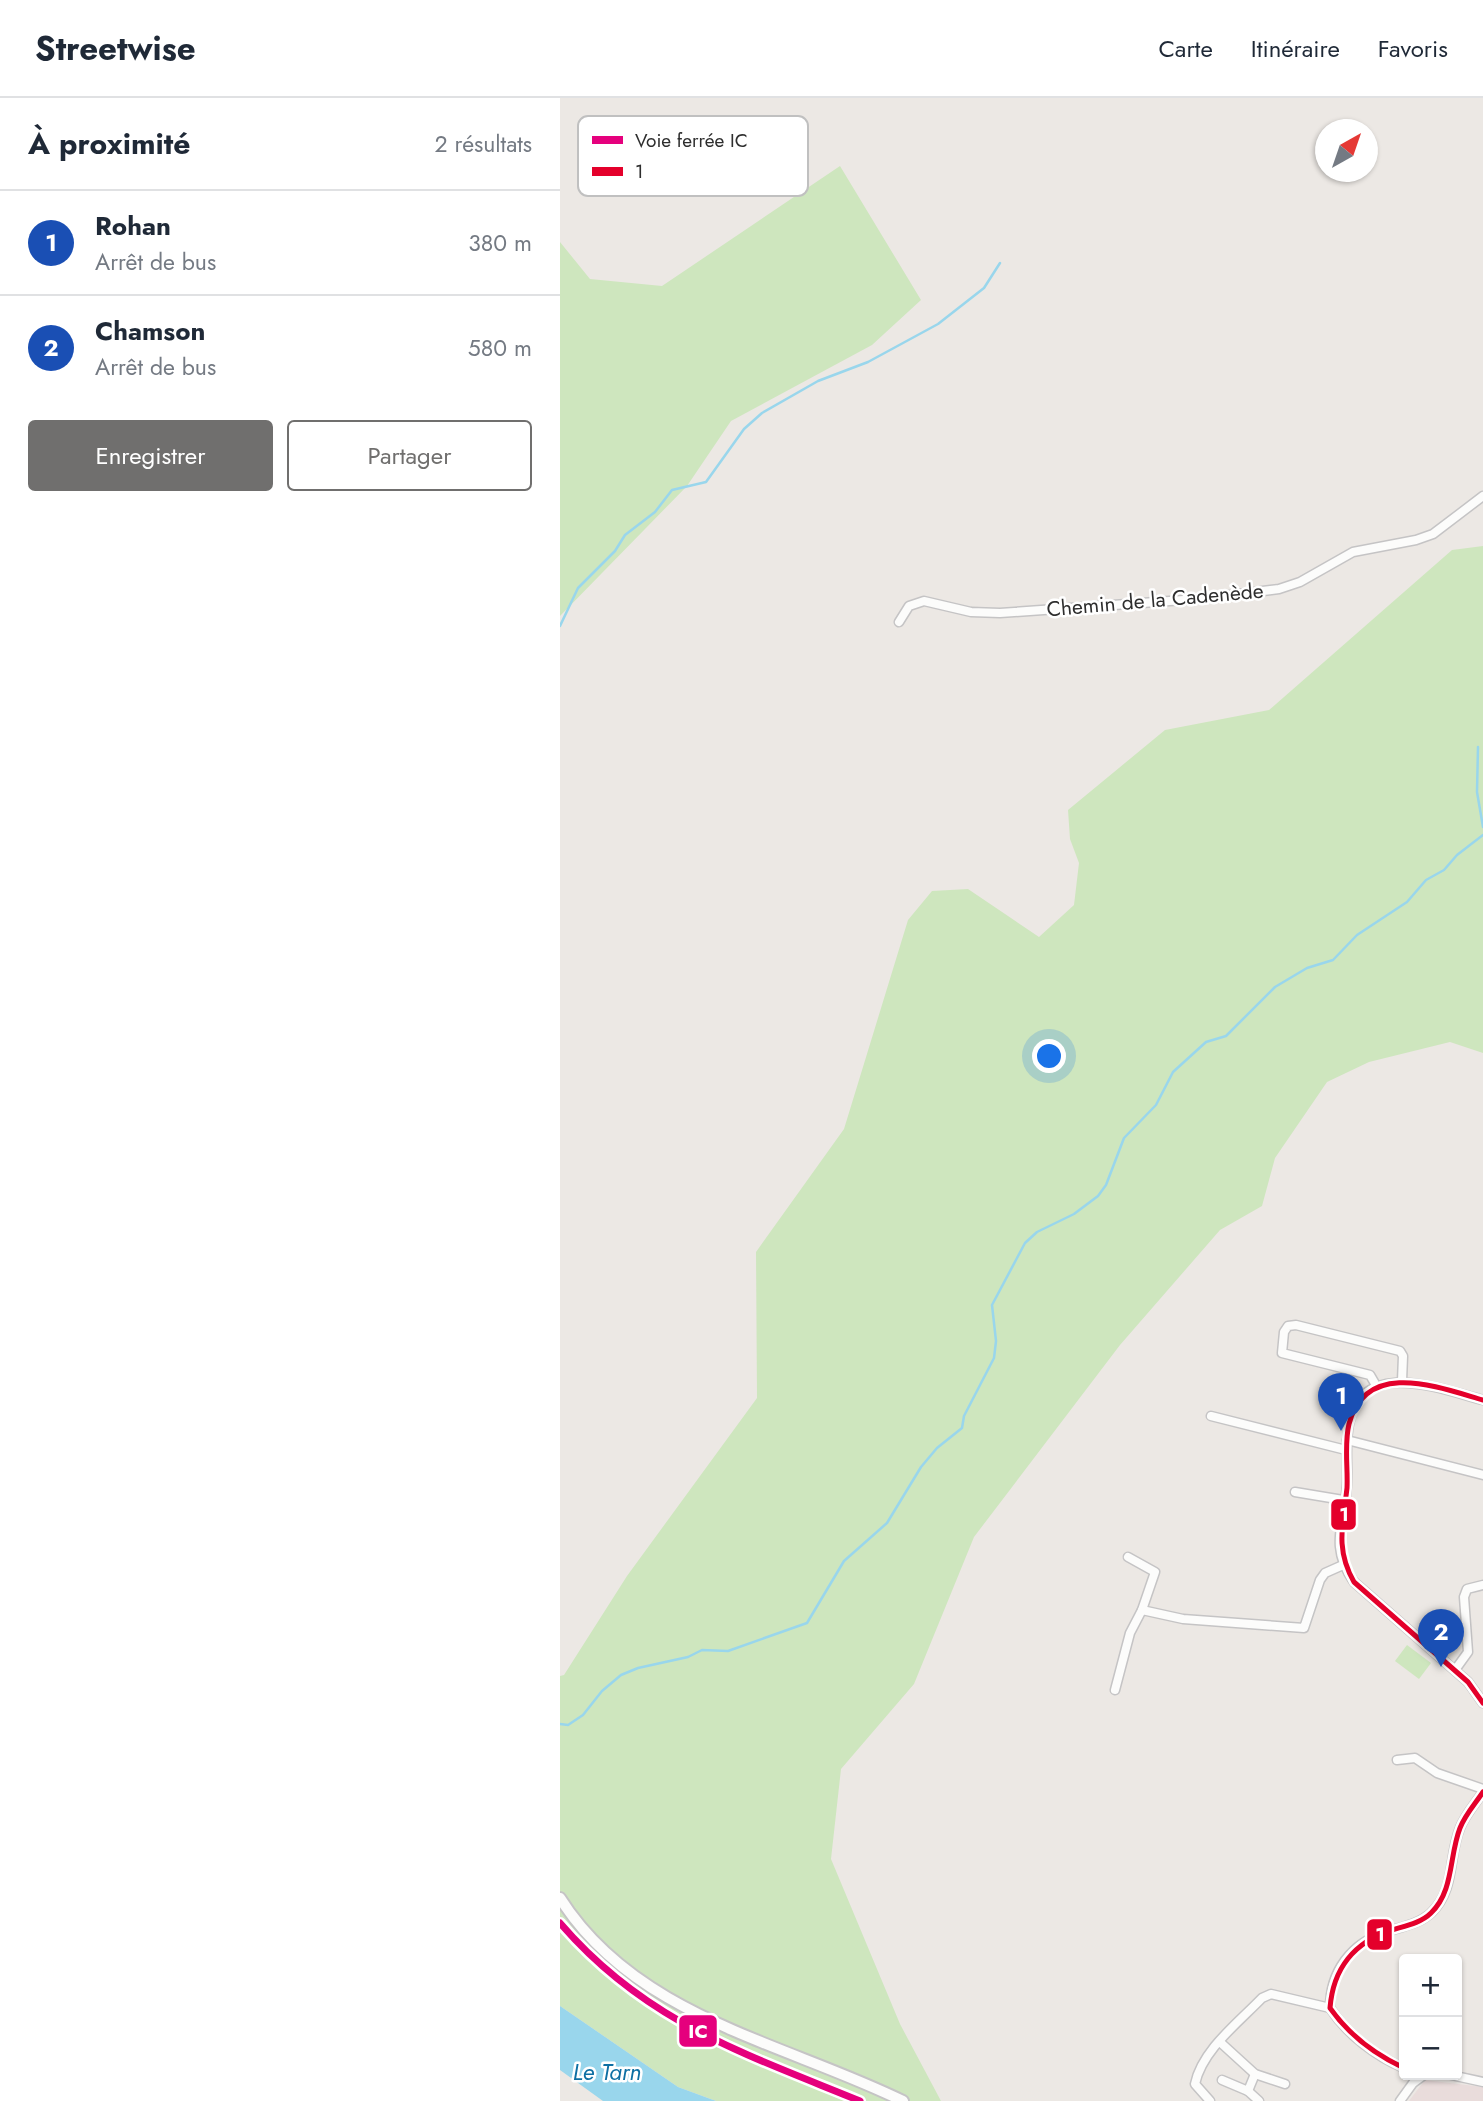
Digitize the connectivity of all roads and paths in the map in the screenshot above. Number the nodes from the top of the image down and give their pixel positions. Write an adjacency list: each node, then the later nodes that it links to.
1 (1483, 496): 2 (street, Chemin de la Cadenède)
2 (899, 622)
3 (1402, 1381): 4 (street); 4 (street); 5 (street)
4 (1377, 1387): 7 (street)
5 (1483, 1400)
6 (1211, 1416): 7 (street)
7 (1346, 1445): 8 (street); 10 (street)
8 (1483, 1475)
9 (1295, 1492): 10 (street)
10 (1343, 1500): 12 (street)
11 (1128, 1557): 14 (street)
12 (1343, 1565): 14 (street); 15 (street)
13 (1483, 1585): 15 (street)
14 (1142, 1610): 16 (street)
15 (1455, 1670): 17 (street)
16 (1115, 1690)
17 (1483, 1703)
18 (1397, 1760): 19 (street)
19 (1483, 1791): 21 (street)
20 (560, 1898): 31 (main road)
21 (1330, 2008): 22 (street); 23 (street)
22 (1221, 2043): 24 (street); 32 (street)
23 (1399, 2065)
24 (1255, 2074): 29 (street); 30 (street)
25 (1462, 2077): 28 (street)
26 (1222, 2080): 30 (street)
27 (1417, 2080): 34 (street)
28 (1483, 2082)
29 (1285, 2084)
30 (1248, 2091): 33 (street)
31 (903, 2101)
32 (1210, 2101)
33 (1259, 2101)
34 (1400, 2101)

